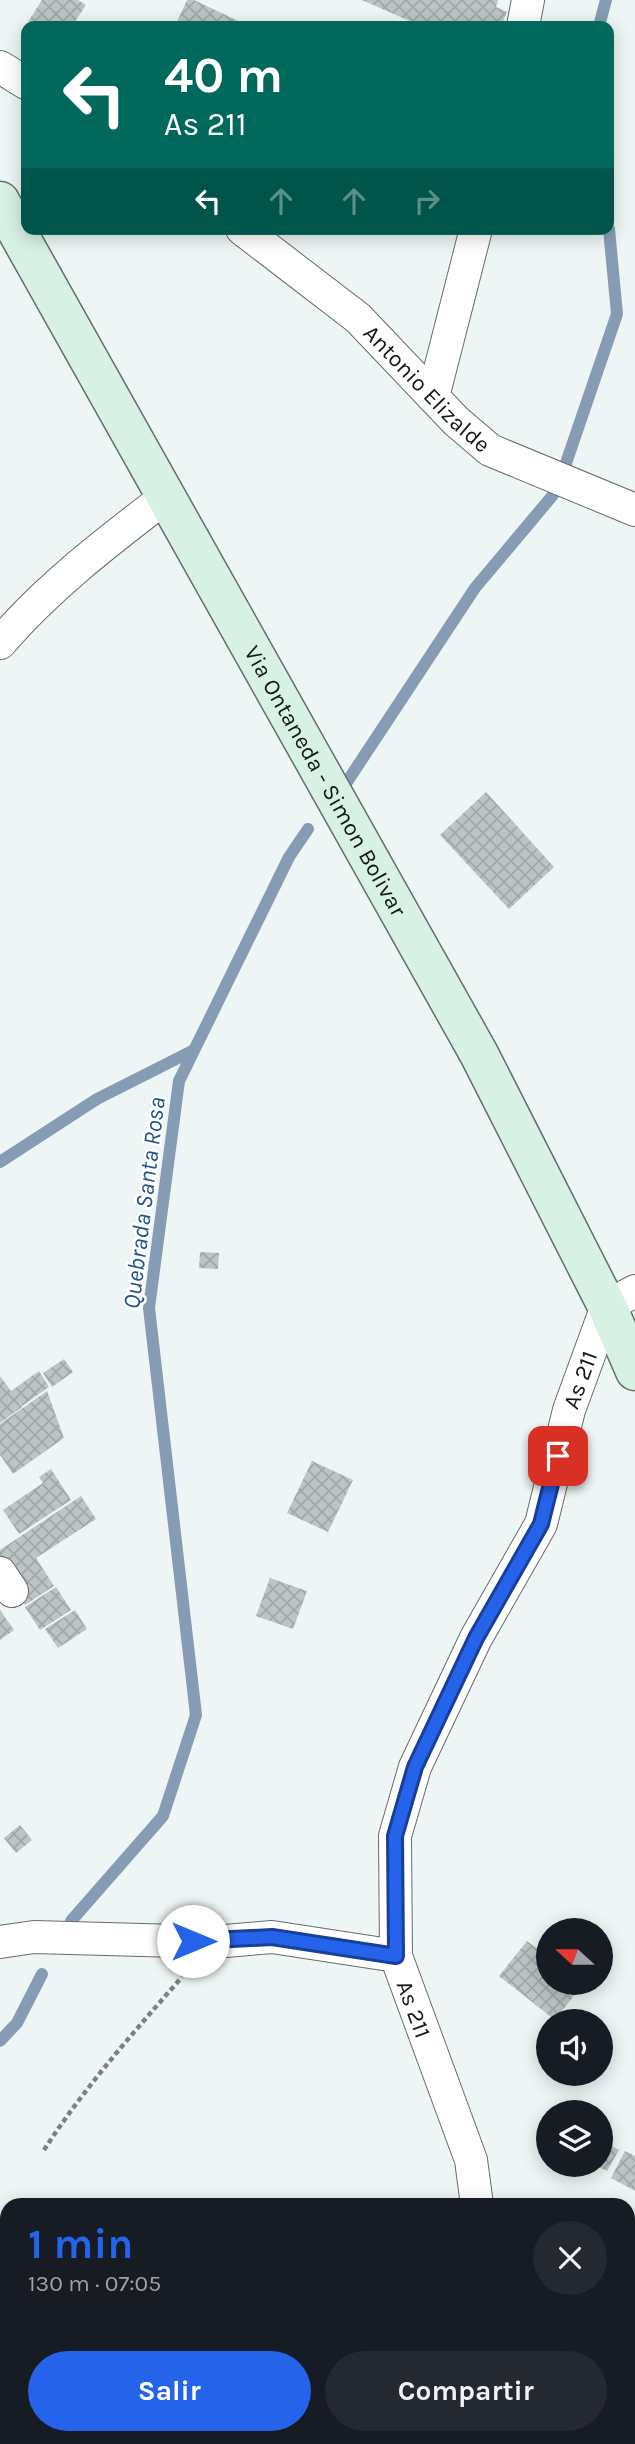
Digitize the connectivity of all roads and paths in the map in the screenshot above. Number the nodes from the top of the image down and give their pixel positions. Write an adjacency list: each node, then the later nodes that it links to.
1 (528, 0): 2 (street)
2 (524, 21)
3 (0, 67): 4 (street)
4 (21, 80)
5 (0, 201): 9 (street, Via Ontaneda - Simon Bolivar)
6 (250, 235): 8 (street, Antonio Elizalde)
7 (474, 235): 8 (street)
8 (433, 397): 10 (street, Antonio Elizalde)
9 (167, 496): 11 (street); 12 (street, Via Ontaneda - Simon Bolivar)
10 (635, 510)
11 (0, 643)
12 (621, 1298): 13 (street, Via Ontaneda - Simon Bolivar); 15 (street, As 211)
13 (635, 1371)
14 (0, 1942): 15 (street)
15 (396, 1956): 18 (street, As 211)
16 (187, 1971): 17 (path)
17 (44, 2150)
18 (476, 2198)

